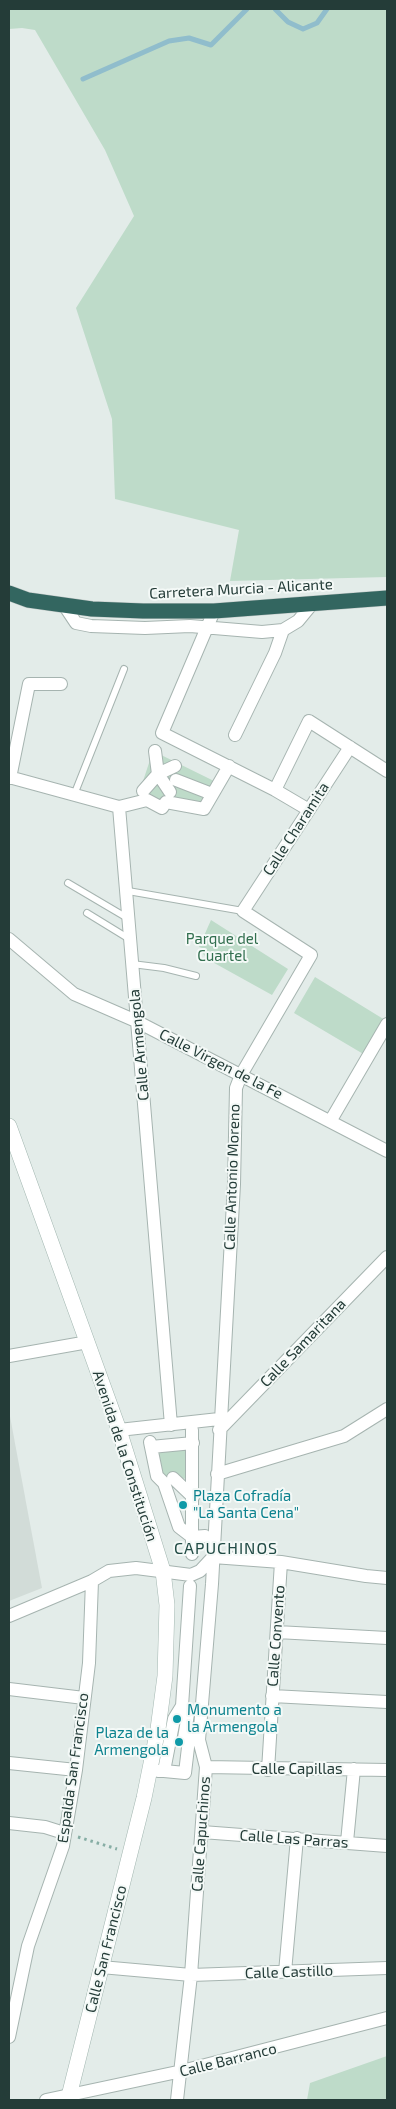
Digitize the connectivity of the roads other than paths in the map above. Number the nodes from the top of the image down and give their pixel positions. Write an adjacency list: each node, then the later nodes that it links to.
1 (9, 594): 4 (highway, Carretera Murcia - Alicante)
2 (387, 598): 3 (highway, Carretera Murcia - Alicante)
3 (312, 604): 5 (highway, Carretera Murcia - Alicante); 7 (street)
4 (64, 605): 5 (highway, Carretera Murcia - Alicante); 6 (street)
5 (214, 611): 6 (street)
6 (207, 628): 7 (street); 13 (street)
7 (283, 630): 10 (street)
8 (124, 669): 21 (lane)
9 (61, 684): 17 (street)
10 (235, 735)
11 (350, 747): 14 (street); 19 (street); 23 (street, Calle Charamita)
12 (154, 751): 15 (street)
13 (229, 766): 18 (street); 19 (street)
14 (387, 771)
15 (158, 774): 15 (street); 16 (street)
16 (180, 777): 18 (street); 20 (street)
17 (9, 778): 21 (street)
18 (215, 789): 22 (street)
19 (275, 790): 23 (street)
20 (173, 794)
21 (74, 795): 22 (street)
22 (119, 807): 25 (street, Calle Armengola)
23 (309, 810): 26 (street, Calle Charamita)
24 (68, 883): 28 (lane)
25 (128, 891): 26 (lane); 28 (street, Calle Armengola)
26 (243, 911): 35 (street, Calle Antonio Moreno)
27 (87, 913): 30 (lane)
28 (129, 919): 30 (street, Calle Armengola)
29 (9, 939): 33 (street, Calle Virgen de la Fe)
30 (131, 940): 31 (street, Calle Armengola)
31 (132, 964): 32 (lane); 33 (street, Calle Armengola)
32 (196, 976)
33 (136, 1021): 35 (street, Calle Virgen de la Fe); 45 (street, Calle Armengola)
34 (387, 1024): 36 (street)
35 (240, 1075): 36 (street, Calle Virgen de la Fe); 44 (street, Calle Antonio Moreno)
36 (331, 1120): 39 (street, Calle Virgen de la Fe)
37 (9, 1126): 38 (street, Avenida de la Constitución)
38 (12, 1145): 41 (street, Avenida de la Constitución)
39 (387, 1151)
40 (387, 1257): 44 (street, Calle Samaritana)
41 (88, 1342): 42 (street); 46 (street, Avenida de la Constitución)
42 (9, 1356)
43 (387, 1409): 47 (street)
44 (219, 1424): 45 (street); 47 (street, Calle Capuchinos)
45 (172, 1425): 46 (street)
46 (118, 1430): 54 (street, Avenida de la Constitución)
47 (217, 1474): 52 (street, Calle Capuchinos)
48 (173, 1478): 49 (street)
49 (193, 1496): 50 (street); 50 (street)
50 (199, 1536): 51 (street)
51 (192, 1554)
52 (213, 1557): 53 (street); 54 (street); 70 (street, Calle Capuchinos)
53 (281, 1562): 55 (street); 59 (street, Calle Convento)
54 (163, 1571): 56 (street); 75 (street, Avenida de la Constitución)
55 (387, 1578)
56 (92, 1581): 58 (street); 63 (street, Espalda San Francisco)
57 (206, 1594): 65 (street)
58 (9, 1616)
59 (276, 1632): 60 (street); 62 (street, Calle Convento)
60 (387, 1638)
61 (9, 1689): 63 (street)
62 (272, 1696): 64 (street); 73 (street, Calle Convento)
63 (84, 1698): 72 (street, Espalda San Francisco)
64 (387, 1702)
65 (182, 1706): 66 (street); 67 (street)
66 (188, 1739): 67 (street); 68 (street)
67 (170, 1740): 68 (street); 68 (street)
68 (188, 1752)
69 (9, 1764): 72 (street)
70 (206, 1767): 73 (street, Calle Capillas); 77 (street, Calle Capuchinos)
71 (354, 1769): 73 (street, Calle Capillas); 74 (street, Calle Capillas); 80 (street)
72 (76, 1770): 78 (street, Espalda San Francisco)
73 (268, 1770)
74 (387, 1770)
75 (144, 1798): 82 (street, Calle San Francisco)
76 (9, 1823): 78 (street)
77 (202, 1832): 79 (street, Calle Las Parras); 85 (street, Calle Capuchinos)
78 (64, 1833): 87 (street, Espalda San Francisco)
79 (297, 1838): 80 (street, Calle Las Parras); 84 (street)
80 (347, 1842): 81 (street, Calle Las Parras)
81 (387, 1846)
82 (101, 1967): 85 (street, Calle Castillo); 89 (street, Calle San Francisco)
83 (387, 1968): 84 (street, Calle Castillo)
84 (285, 1972): 85 (street, Calle Castillo)
85 (191, 1975): 88 (street, Calle Capuchinos)
86 (387, 2018): 88 (street, Calle Barranco)
87 (9, 2037)
88 (182, 2071): 89 (street, Calle Barranco); 91 (street, Calle Capuchinos)
89 (68, 2098): 90 (street, Calle Barranco)
90 (46, 2100)
91 (177, 2100)

